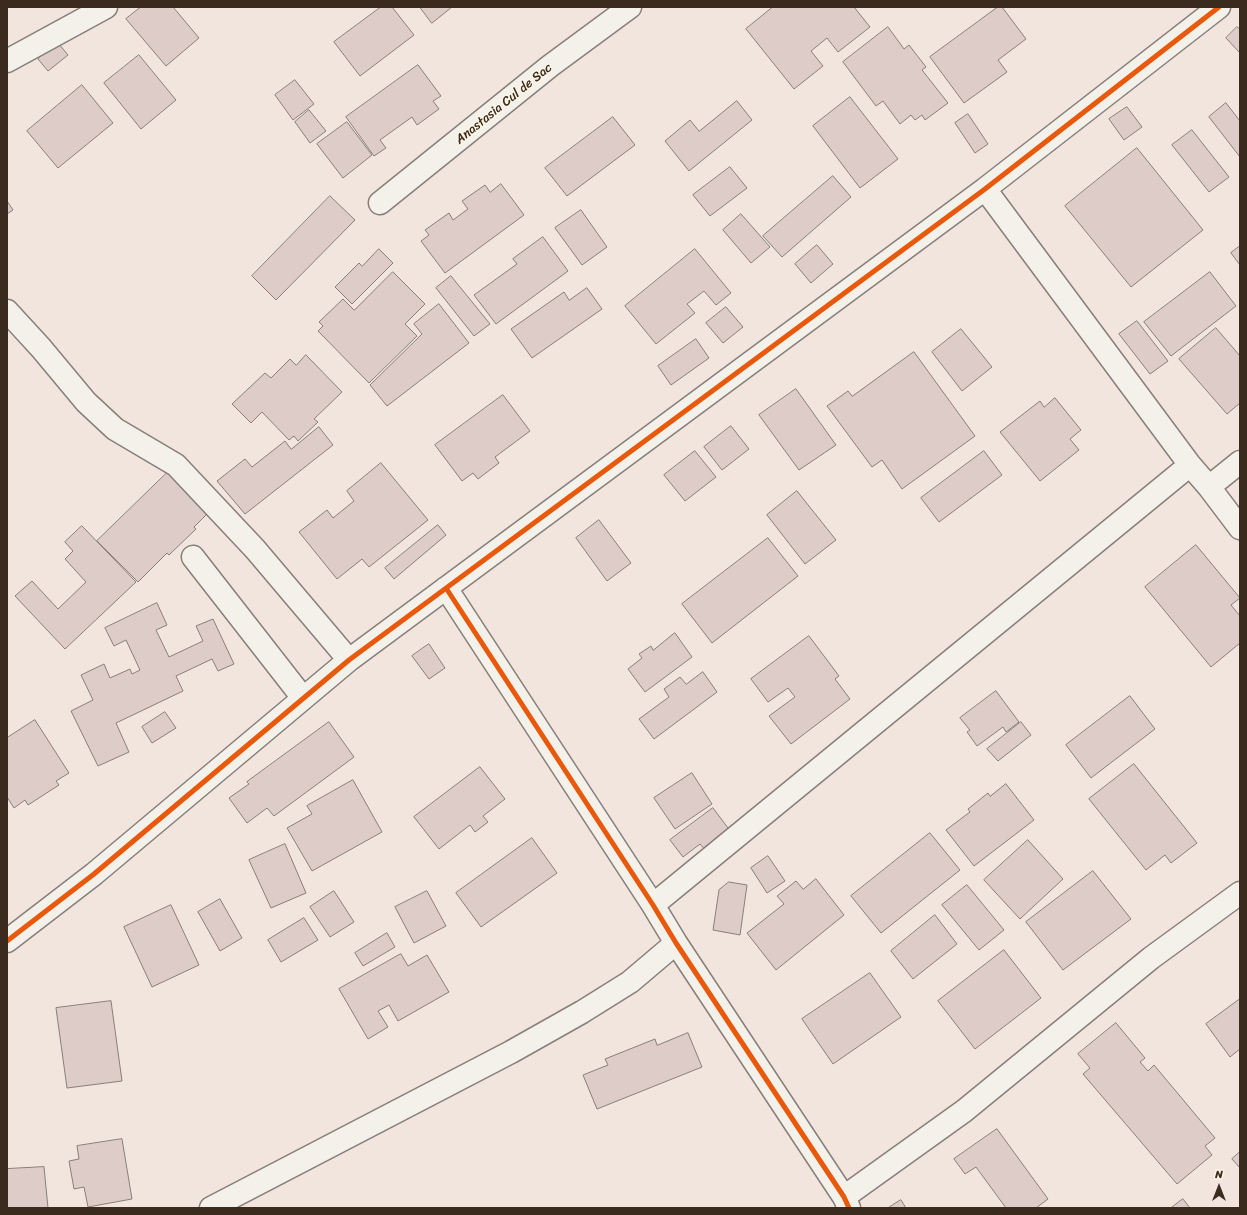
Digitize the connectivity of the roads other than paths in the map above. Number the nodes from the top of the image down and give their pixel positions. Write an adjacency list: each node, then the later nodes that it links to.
1 (106, 7): 4 (street)
2 (630, 7): 6 (street, Anastasia Cul de Sac)
3 (1219, 7): 5 (street)
4 (7, 61)
5 (985, 189): 9 (street); 13 (street)
6 (380, 203)
7 (7, 311): 14 (street)
8 (1240, 462): 10 (street)
9 (1190, 465): 10 (street); 17 (street)
10 (1209, 487): 11 (street)
11 (1240, 528)
12 (193, 557): 15 (street)
13 (446, 588): 14 (street); 17 (street)
14 (349, 660): 15 (street)
15 (303, 698): 18 (street)
16 (1240, 893): 20 (street)
17 (653, 905): 19 (street)
18 (7, 941)
19 (676, 943): 20 (street); 21 (street)
20 (847, 1202)
21 (211, 1208)

